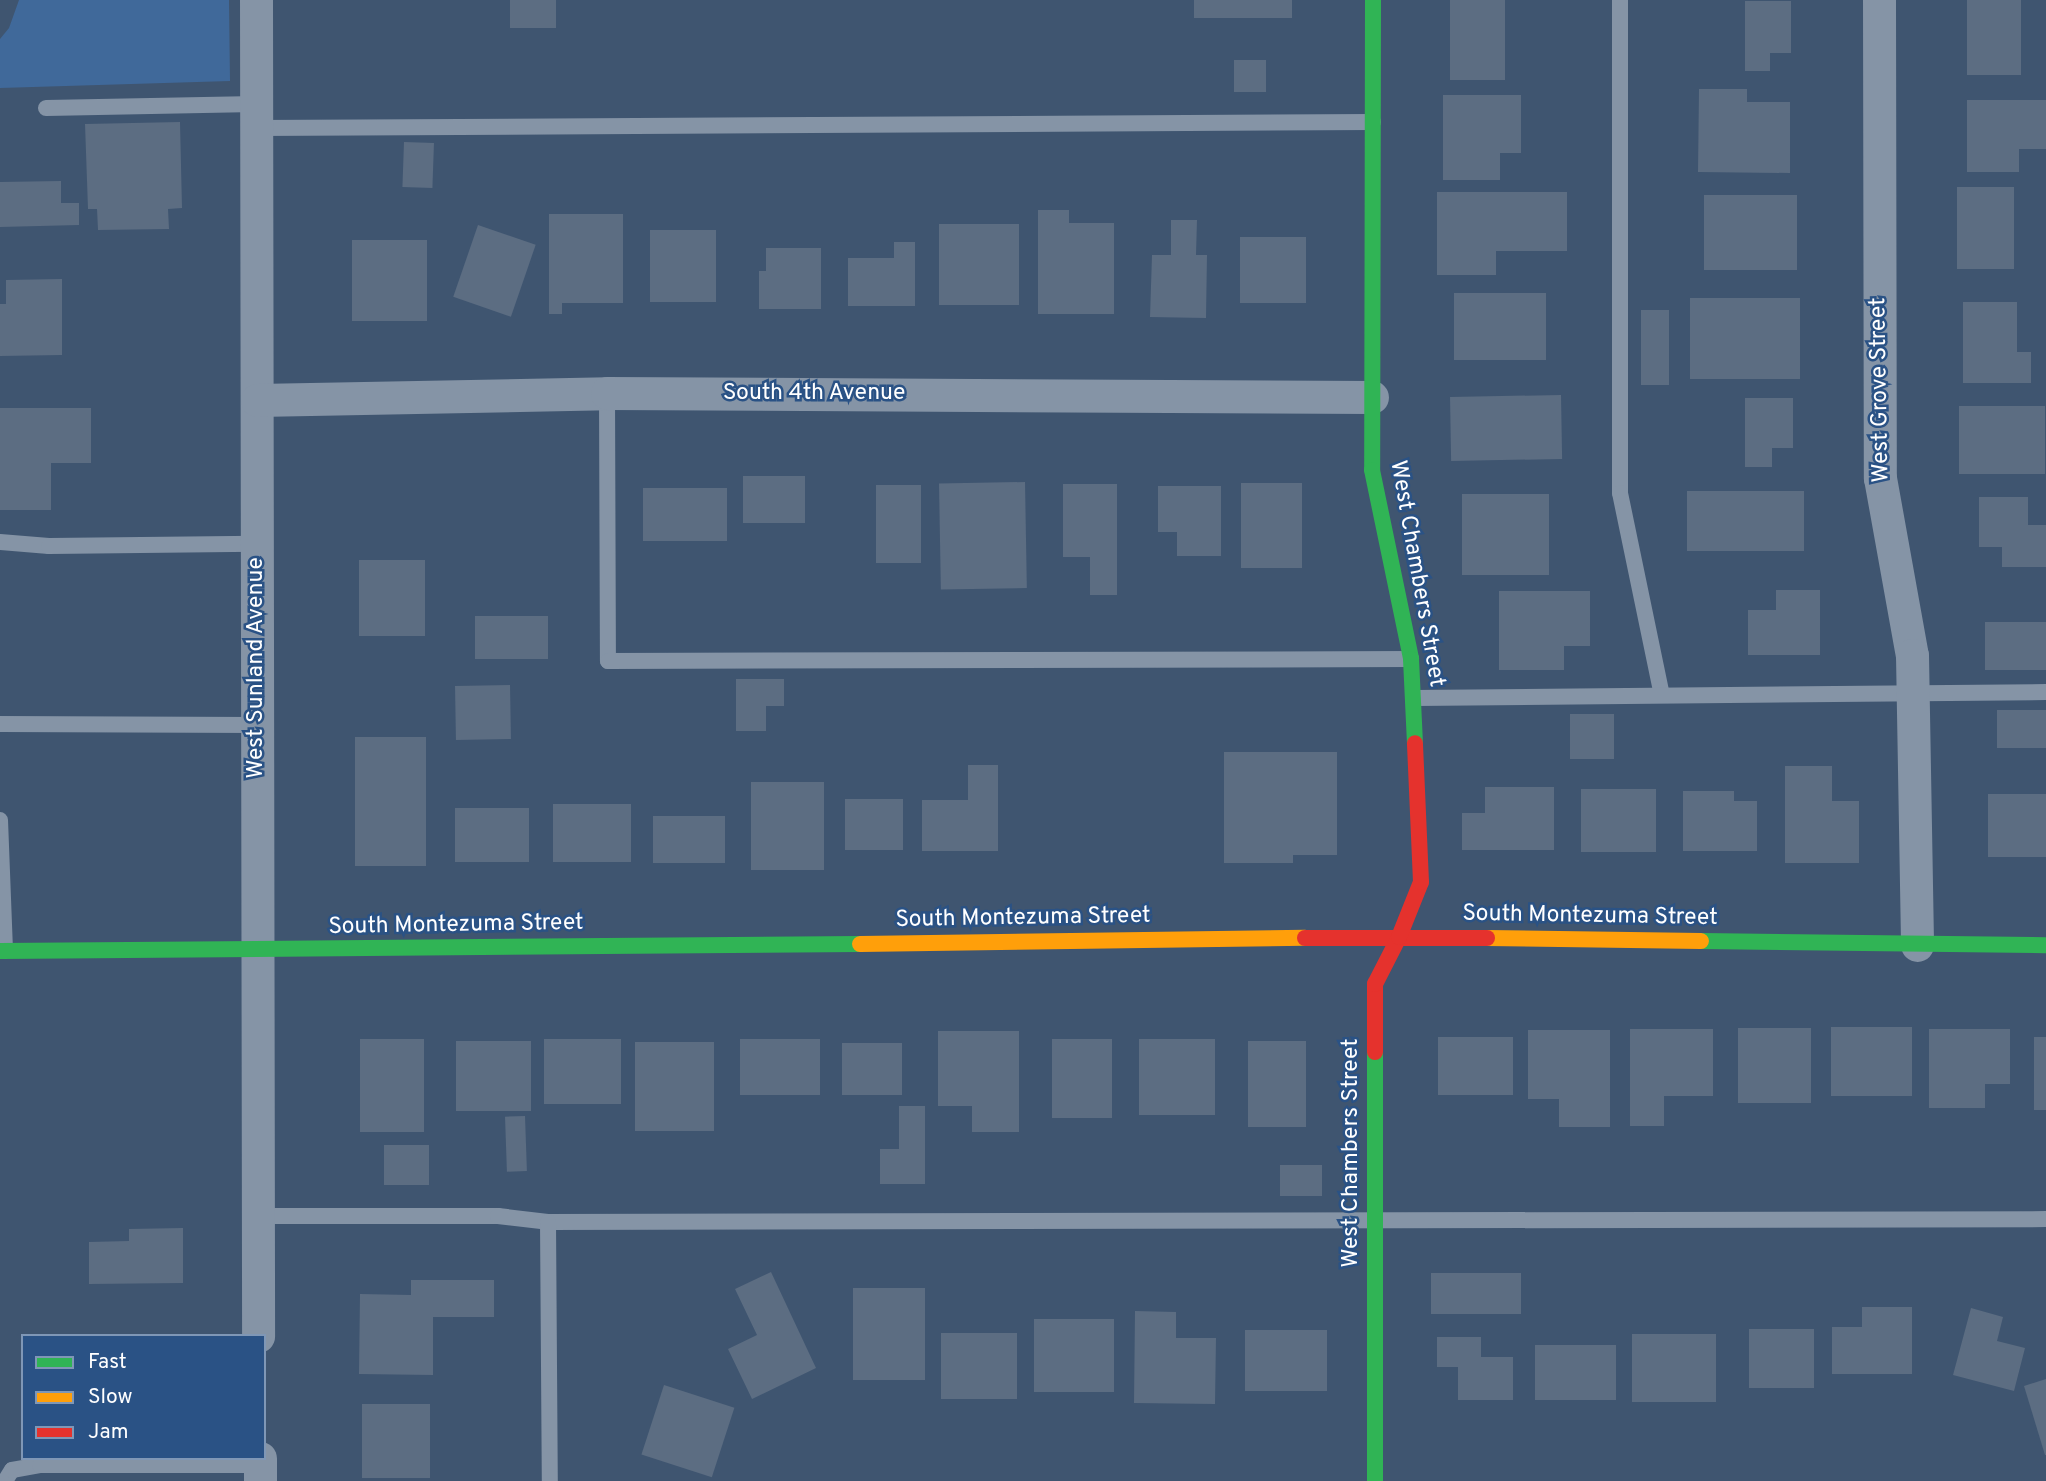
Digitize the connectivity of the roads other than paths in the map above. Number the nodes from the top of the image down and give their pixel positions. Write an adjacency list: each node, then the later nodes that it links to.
1 (256, 0): 6 (street, West Sunland Avenue)
2 (1373, 0): 7 (street, West Chambers Street)
3 (1620, 0): 16 (lane)
4 (1879, 0): 15 (street, West Grove Street)
5 (46, 108): 6 (lane)
6 (256, 116): 7 (lane); 10 (street, West Sunland Avenue)
7 (1373, 122): 9 (street, West Chambers Street)
8 (607, 393): 9 (street, South 4th Avenue); 10 (street, South 4th Avenue); 13 (lane)
9 (1372, 397): 13 (street, West Chambers Street)
10 (257, 401): 12 (street, West Sunland Avenue)
11 (0, 542): 12 (lane)
12 (257, 544): 19 (street, West Sunland Avenue)
13 (1411, 659): 17 (street, West Chambers Street)
14 (2046, 692): 15 (lane)
15 (1912, 693): 16 (lane); 22 (street, West Grove Street)
16 (1662, 695): 17 (lane)
17 (1415, 698): 21 (street, West Chambers Street)
18 (0, 724): 19 (lane)
19 (257, 725): 25 (street, West Sunland Avenue)
20 (0, 820): 24 (lane)
21 (1399, 937): 22 (street, South Montezuma Street); 25 (street, South Montezuma Street); 28 (street, West Chambers Street)
22 (1917, 945): 23 (street, South Montezuma Street)
23 (2046, 945)
24 (3, 951): 25 (street, South Montezuma Street)
25 (257, 951): 26 (street, West Sunland Avenue)
26 (258, 1216): 29 (lane); 30 (street, West Sunland Avenue)
27 (2046, 1219): 28 (lane)
28 (1374, 1220): 29 (lane); 34 (street, West Chambers Street)
29 (548, 1222): 33 (lane)
30 (258, 1334)
31 (260, 1468): 32 (lane)
32 (5, 1481)
33 (550, 1481)
34 (1375, 1481)

